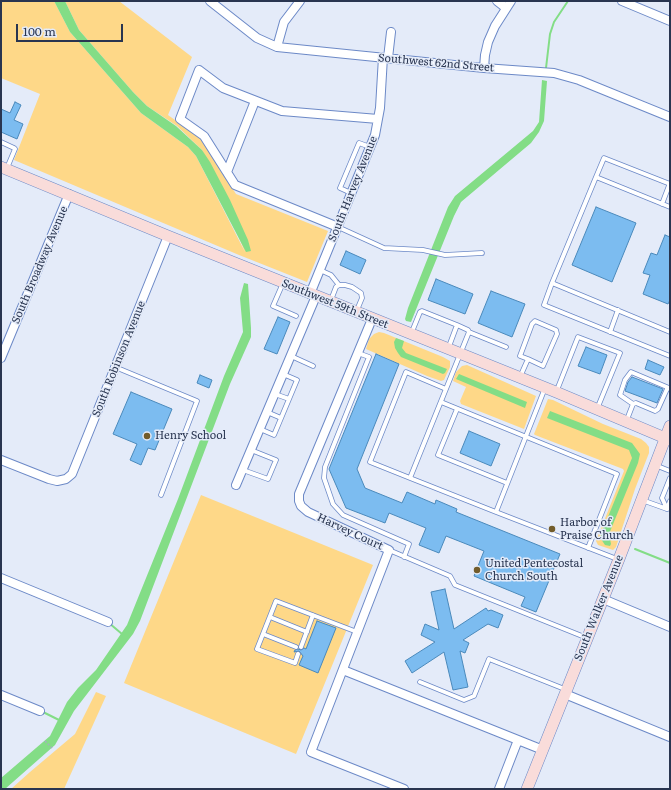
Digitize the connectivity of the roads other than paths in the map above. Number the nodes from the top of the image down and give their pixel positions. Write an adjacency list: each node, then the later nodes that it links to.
1 (210, 1): 8 (street, Southwest 62nd Street)
2 (300, 1): 8 (street)
3 (497, 1): 5 (street)
4 (622, 1): 6 (street)
5 (509, 4): 10 (street)
6 (670, 21)
7 (391, 32): 9 (street, South Harvey Avenue)
8 (277, 47): 9 (street, Southwest 62nd Street)
9 (385, 58): 10 (street, Southwest 62nd Street); 13 (street, South Harvey Avenue)
10 (484, 68): 12 (street, Southwest 62nd Street)
11 (256, 101): 13 (street); 17 (street); 17 (street)
12 (670, 117)
13 (378, 119): 15 (street, South Harvey Avenue)
14 (1, 142): 16 (lane)
15 (370, 147): 21 (street, South Harvey Avenue); 21 (lane)
16 (4, 168): 20 (main road, Southwest 59th Street)
17 (227, 172): 24 (street)
18 (596, 177): 19 (lane); 22 (lane); 29 (lane)
19 (670, 183): 22 (lane)
20 (69, 194): 25 (main road, Southwest 59th Street); 48 (street, South Broadway Avenue)
21 (351, 194): 24 (street, South Harvey Avenue)
22 (662, 204): 23 (lane)
23 (670, 207)
24 (338, 227): 26 (lane); 27 (street, South Harvey Avenue)
25 (168, 236): 28 (main road, Southwest 59th Street); 51 (street, South Robinson Avenue)
26 (482, 253)
27 (320, 270): 30 (lane); 31 (street, South Harvey Avenue)
28 (283, 283): 31 (main road, Southwest 59th Street); 35 (lane)
29 (552, 283): 33 (lane); 39 (lane)
30 (339, 285): 32 (lane); 34 (lane)
31 (313, 295): 32 (main road, Southwest 59th Street); 46 (street, South Harvey Avenue)
32 (330, 302): 34 (main road, Southwest 59th Street)
33 (618, 310): 39 (lane); 40 (lane)
34 (356, 312): 36 (main road, Southwest 59th Street)
35 (296, 316)
36 (372, 319): 41 (main road, Southwest 59th Street); 44 (street, Harvey Court)
37 (457, 325): 38 (lane); 41 (lane); 43 (lane)
38 (469, 332): 42 (lane); 45 (lane)
39 (610, 332): 47 (lane)
40 (670, 332)
41 (411, 334): 43 (main road, Southwest 59th Street)
42 (506, 347)
43 (448, 349): 45 (main road, Southwest 59th Street)
44 (358, 352): 86 (street, Harvey Court); 87 (lane)
45 (460, 354): 53 (main road, Southwest 59th Street); 56 (lane)
46 (291, 356): 50 (lane); 52 (street, South Harvey Avenue)
47 (670, 356)
48 (1, 358)
49 (528, 360): 49 (lane); 53 (lane)
50 (313, 366)
51 (115, 367): 72 (street, South Robinson Avenue); 80 (lane)
52 (283, 374): 58 (street, South Harvey Avenue); 59 (lane)
53 (520, 378): 54 (main road, Southwest 59th Street)
54 (545, 388): 57 (main road, Southwest 59th Street); 69 (lane)
55 (670, 388): 61 (lane); 61 (lane)
56 (446, 389): 60 (lane); 76 (lane)
57 (556, 392): 63 (main road, Southwest 59th Street); 63 (lane)
58 (275, 394): 59 (lane); 64 (street, South Harvey Avenue)
59 (289, 399): 65 (lane)
60 (441, 402): 62 (lane); 76 (lane)
61 (633, 404): 66 (lane)
62 (457, 409): 69 (lane); 78 (lane)
63 (597, 410): 66 (main road, Southwest 59th Street)
64 (267, 412): 65 (lane); 68 (street, South Harvey Avenue)
65 (281, 418): 68 (lane)
66 (626, 422): 70 (main road, Southwest 59th Street)
67 (670, 426): 70 (main road, South Walker Avenue)
68 (260, 429): 71 (street, South Harvey Avenue)
69 (526, 437): 78 (lane); 85 (lane)
70 (667, 439): 73 (main road, South Walker Avenue)
71 (251, 450): 74 (street, South Harvey Avenue); 74 (lane)
72 (1, 460)
73 (654, 465): 75 (lane); 81 (main road, South Walker Avenue)
74 (243, 470): 79 (street, South Harvey Avenue)
75 (670, 471)
76 (410, 478): 84 (lane)
77 (670, 478): 83 (lane)
78 (507, 483): 84 (lane)
79 (236, 485)
80 (161, 495)
81 (641, 500): 83 (lane); 88 (main road, South Walker Avenue)
82 (670, 501): 83 (lane)
83 (668, 509)
84 (496, 512): 85 (lane)
85 (588, 548): 88 (lane)
86 (389, 550): 87 (lane); 96 (street, Harvey Court)
87 (404, 557): 98 (lane)
88 (619, 559): 90 (main road, South Walker Avenue)
89 (1, 578): 93 (street)
90 (603, 599): 94 (street); 98 (main road, South Walker Avenue)
91 (313, 615): 92 (lane); 95 (lane); 96 (lane)
92 (270, 617): 95 (lane); 97 (lane)
93 (108, 622)
94 (670, 627)
95 (307, 632): 97 (lane)
96 (357, 632): 100 (street, Harvey Court)
97 (263, 634): 99 (lane)
98 (587, 638): 102 (main road, South Walker Avenue)
99 (298, 654)
100 (343, 670): 106 (street); 108 (street, Harvey Court)
101 (420, 682): 102 (lane)
102 (566, 692): 105 (street); 107 (main road, South Walker Avenue)
103 (1, 695): 104 (street)
104 (40, 711)
105 (670, 736)
106 (518, 740): 107 (street); 109 (street)
107 (542, 750): 110 (main road, South Walker Avenue)
108 (404, 789)
109 (499, 789)
110 (527, 789)

